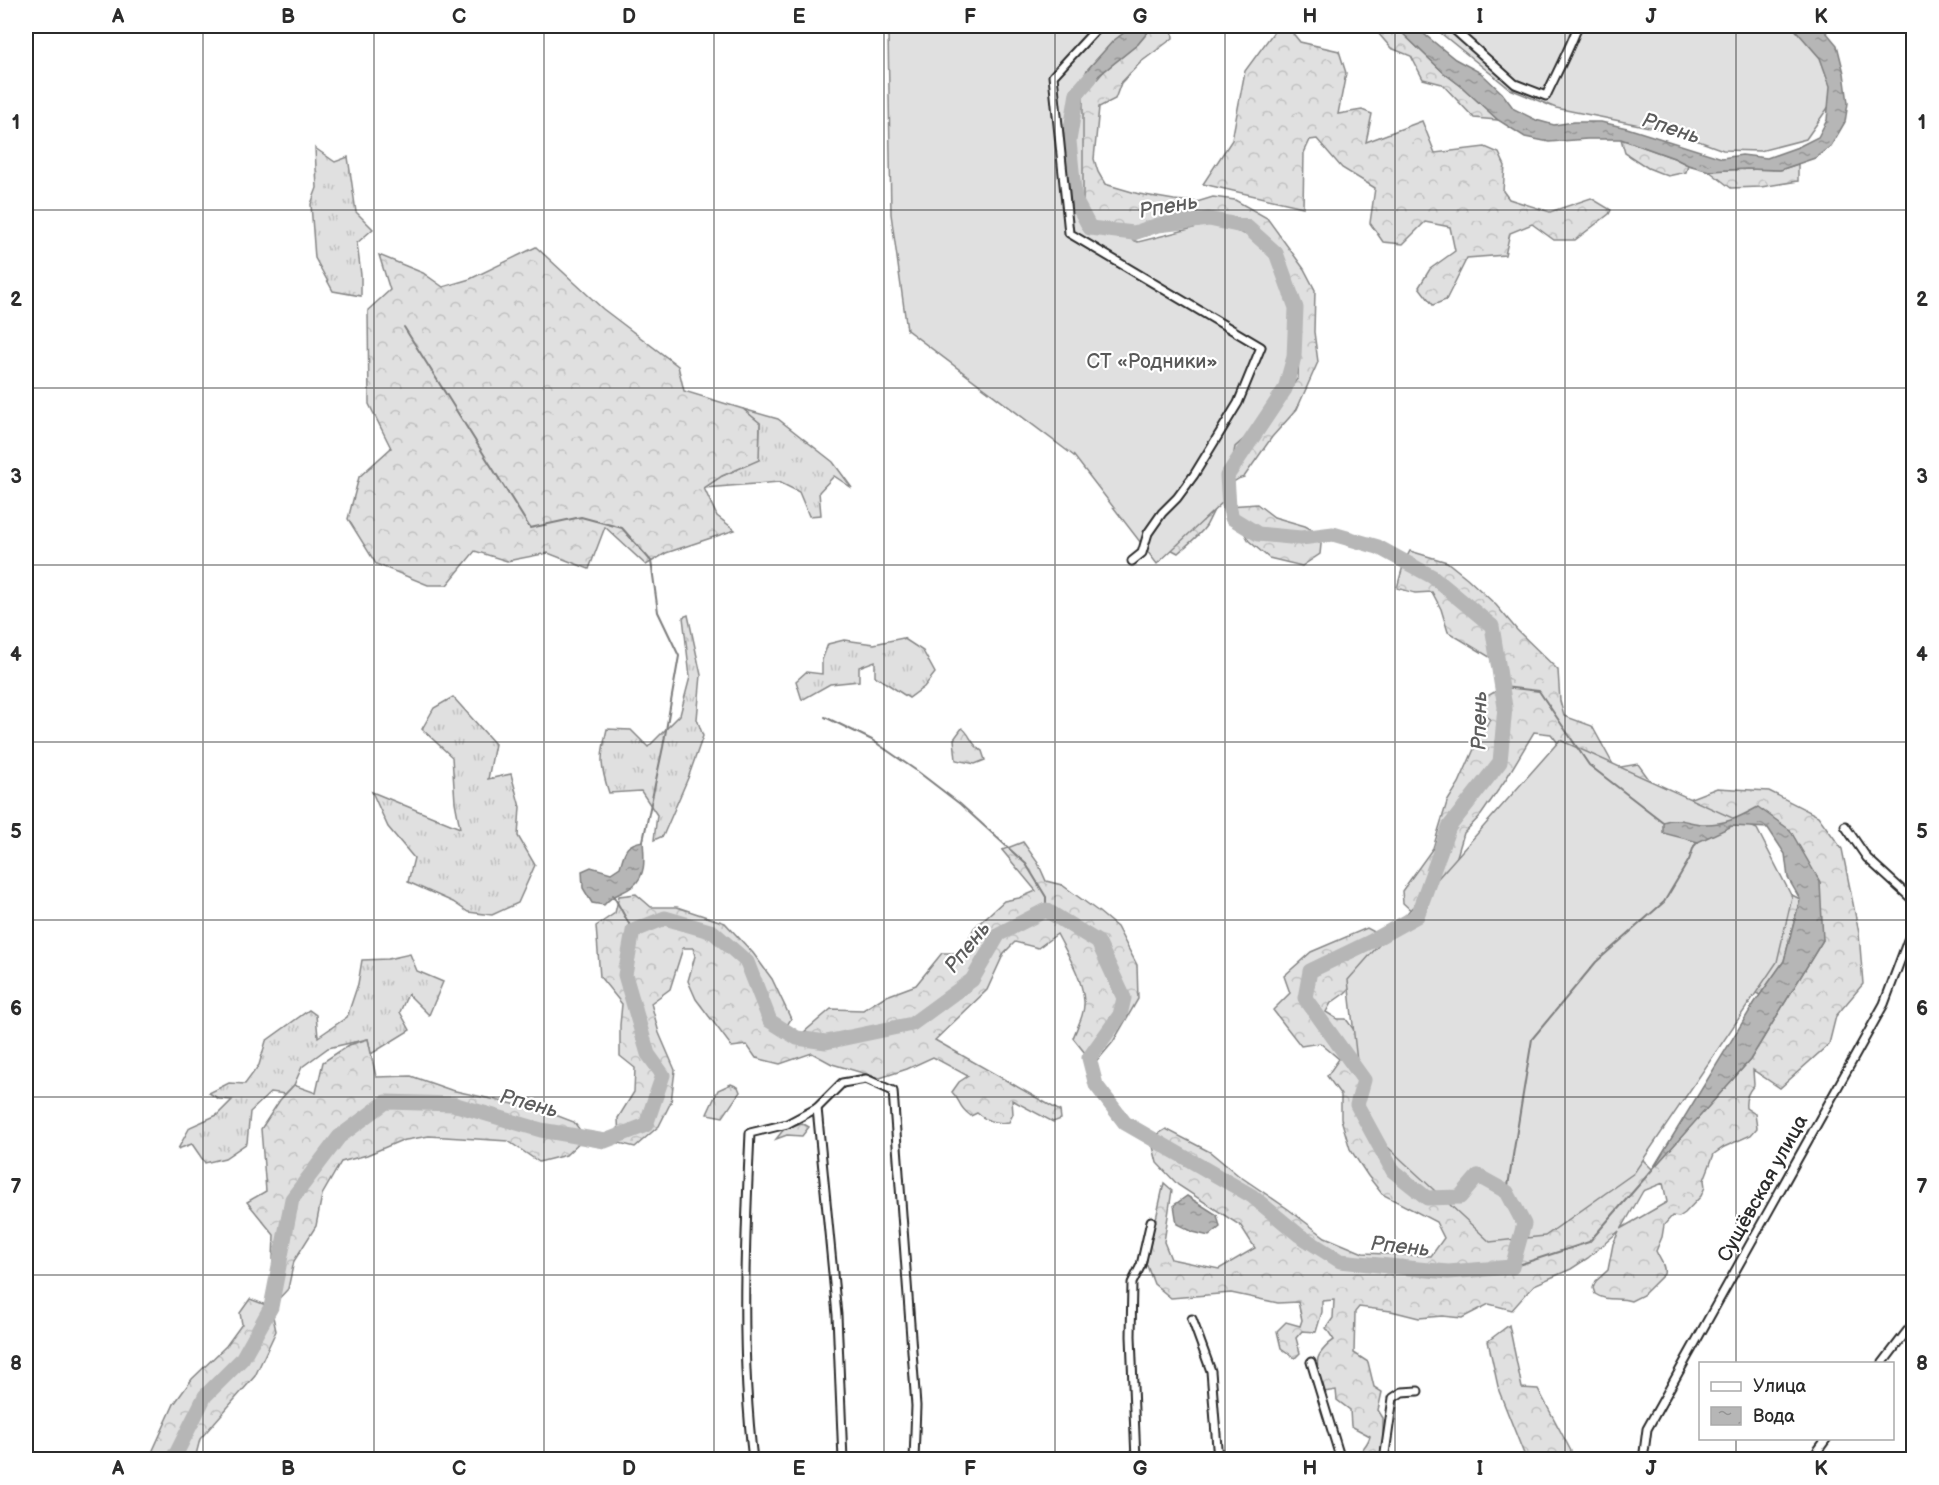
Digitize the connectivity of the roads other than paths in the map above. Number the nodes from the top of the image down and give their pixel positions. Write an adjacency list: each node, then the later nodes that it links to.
1 (1099, 26): 4 (street)
2 (1450, 26): 3 (street)
3 (1578, 26)
4 (1132, 561)
5 (1845, 826): 6 (street)
6 (1914, 901)
7 (1914, 933): 23 (street, Сущёвская улица)
8 (817, 1108): 16 (street); 17 (street); 18 (street)
9 (1151, 1221): 19 (street)
10 (1192, 1319): 20 (street)
11 (1914, 1322): 13 (street)
12 (1311, 1362): 21 (street)
13 (1884, 1362)
14 (1418, 1391): 22 (street)
15 (1826, 1440): 24 (street)
16 (753, 1460)
17 (843, 1460)
18 (914, 1460)
19 (1136, 1460)
20 (1218, 1460)
21 (1341, 1460)
22 (1384, 1460)
23 (1642, 1460)
24 (1811, 1460)

